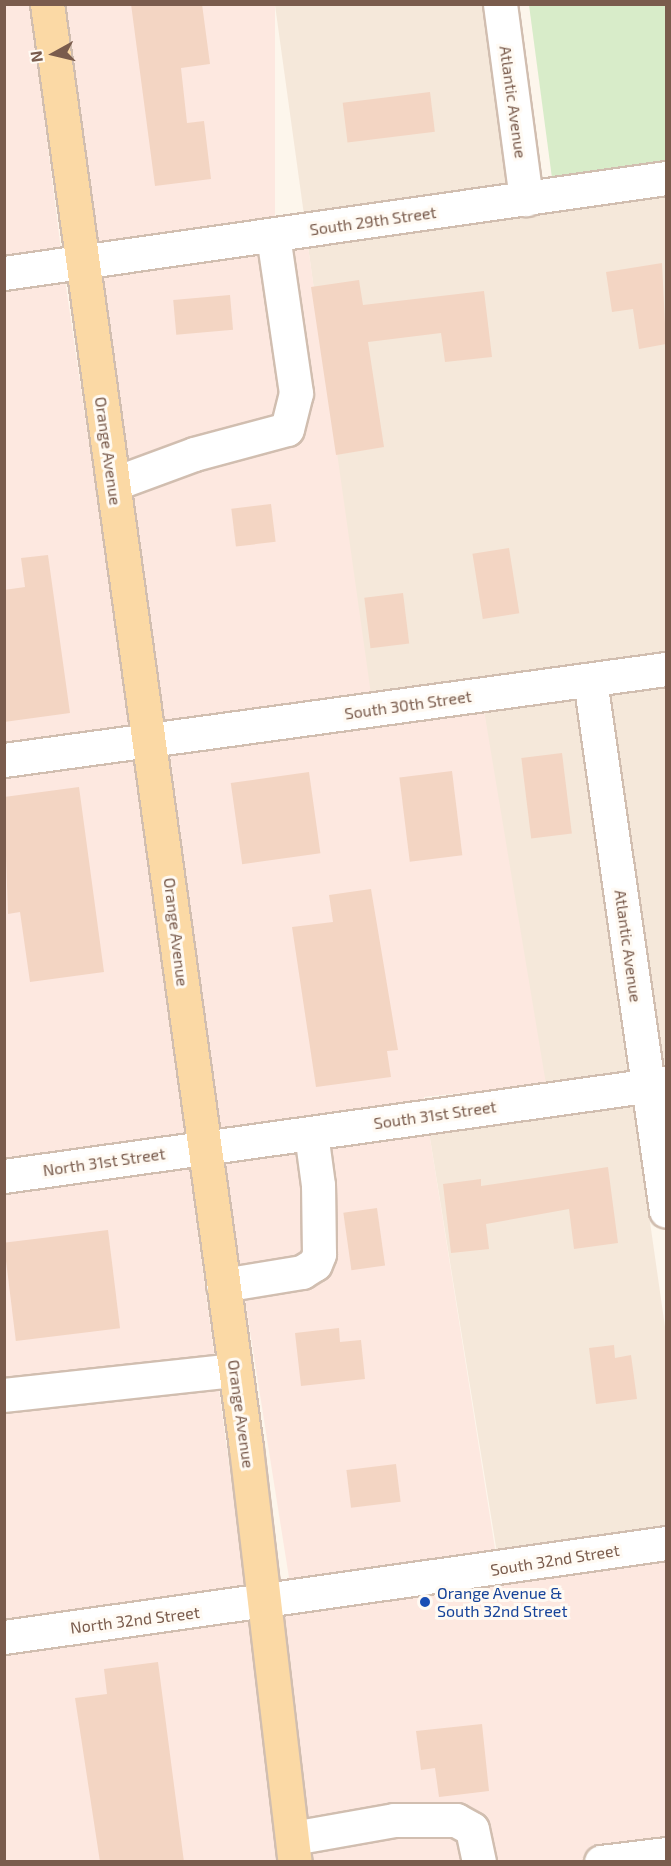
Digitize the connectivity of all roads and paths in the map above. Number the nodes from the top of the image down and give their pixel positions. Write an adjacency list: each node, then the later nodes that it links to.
1 (47, 4): 6 (main road, Orange Avenue)
2 (500, 4): 4 (street, Atlantic Avenue)
3 (666, 178): 4 (street, South 29th Street)
4 (526, 199): 5 (street, South 29th Street)
5 (273, 235): 6 (street, South 29th Street); 8 (street)
6 (80, 263): 7 (street, South 29th Street); 8 (main road, Orange Avenue)
7 (4, 273)
8 (113, 484): 11 (main road, Orange Avenue)
9 (666, 669): 10 (street, South 30th Street)
10 (590, 680): 11 (street, South 30th Street); 13 (street, Atlantic Avenue)
11 (150, 740): 12 (street, South 30th Street); 15 (main road, Orange Avenue)
12 (4, 760)
13 (657, 1084): 14 (street, South 31st Street); 17 (street, Atlantic Avenue)
14 (311, 1133): 15 (street, South 31st Street); 18 (street)
15 (204, 1149): 16 (street, North 31st Street); 18 (main road, Orange Avenue)
16 (4, 1176)
17 (666, 1211)
18 (223, 1285): 19 (main road, Orange Avenue)
19 (235, 1371): 20 (street); 22 (main road, Orange Avenue)
20 (4, 1395)
21 (666, 1543): 22 (street, South 32nd Street)
22 (266, 1603): 23 (street, North 32nd Street); 24 (main road, Orange Avenue)
23 (4, 1637)
24 (294, 1850): 26 (street)
25 (666, 1854): 27 (street)
26 (479, 1862)
27 (601, 1862)

